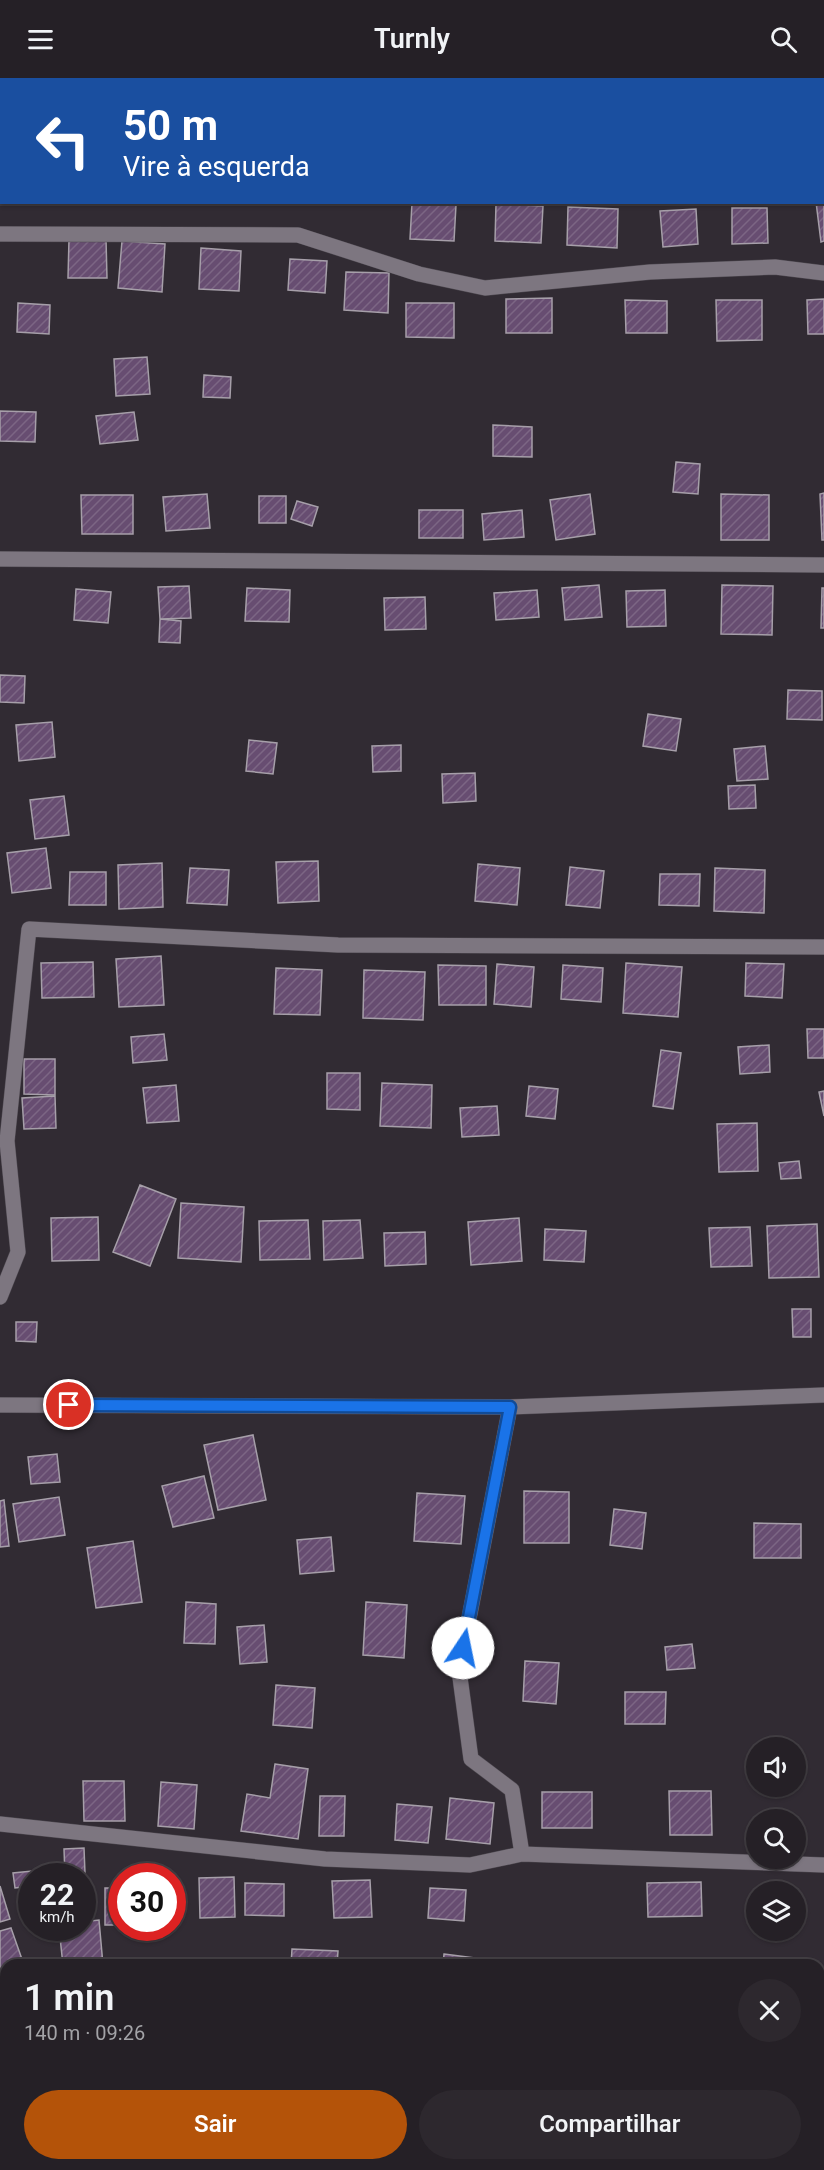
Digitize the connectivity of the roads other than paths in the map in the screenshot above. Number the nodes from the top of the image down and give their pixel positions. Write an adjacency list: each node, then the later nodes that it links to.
1 (0, 234): 2 (street)
2 (824, 273)
3 (0, 559): 4 (street)
4 (824, 565)
5 (824, 947): 6 (street)
6 (0, 1297)
7 (824, 1395): 9 (street)
8 (0, 1405): 9 (street)
9 (510, 1407): 11 (street)
10 (0, 1824): 11 (street)
11 (522, 1854): 12 (street)
12 (824, 1865)

